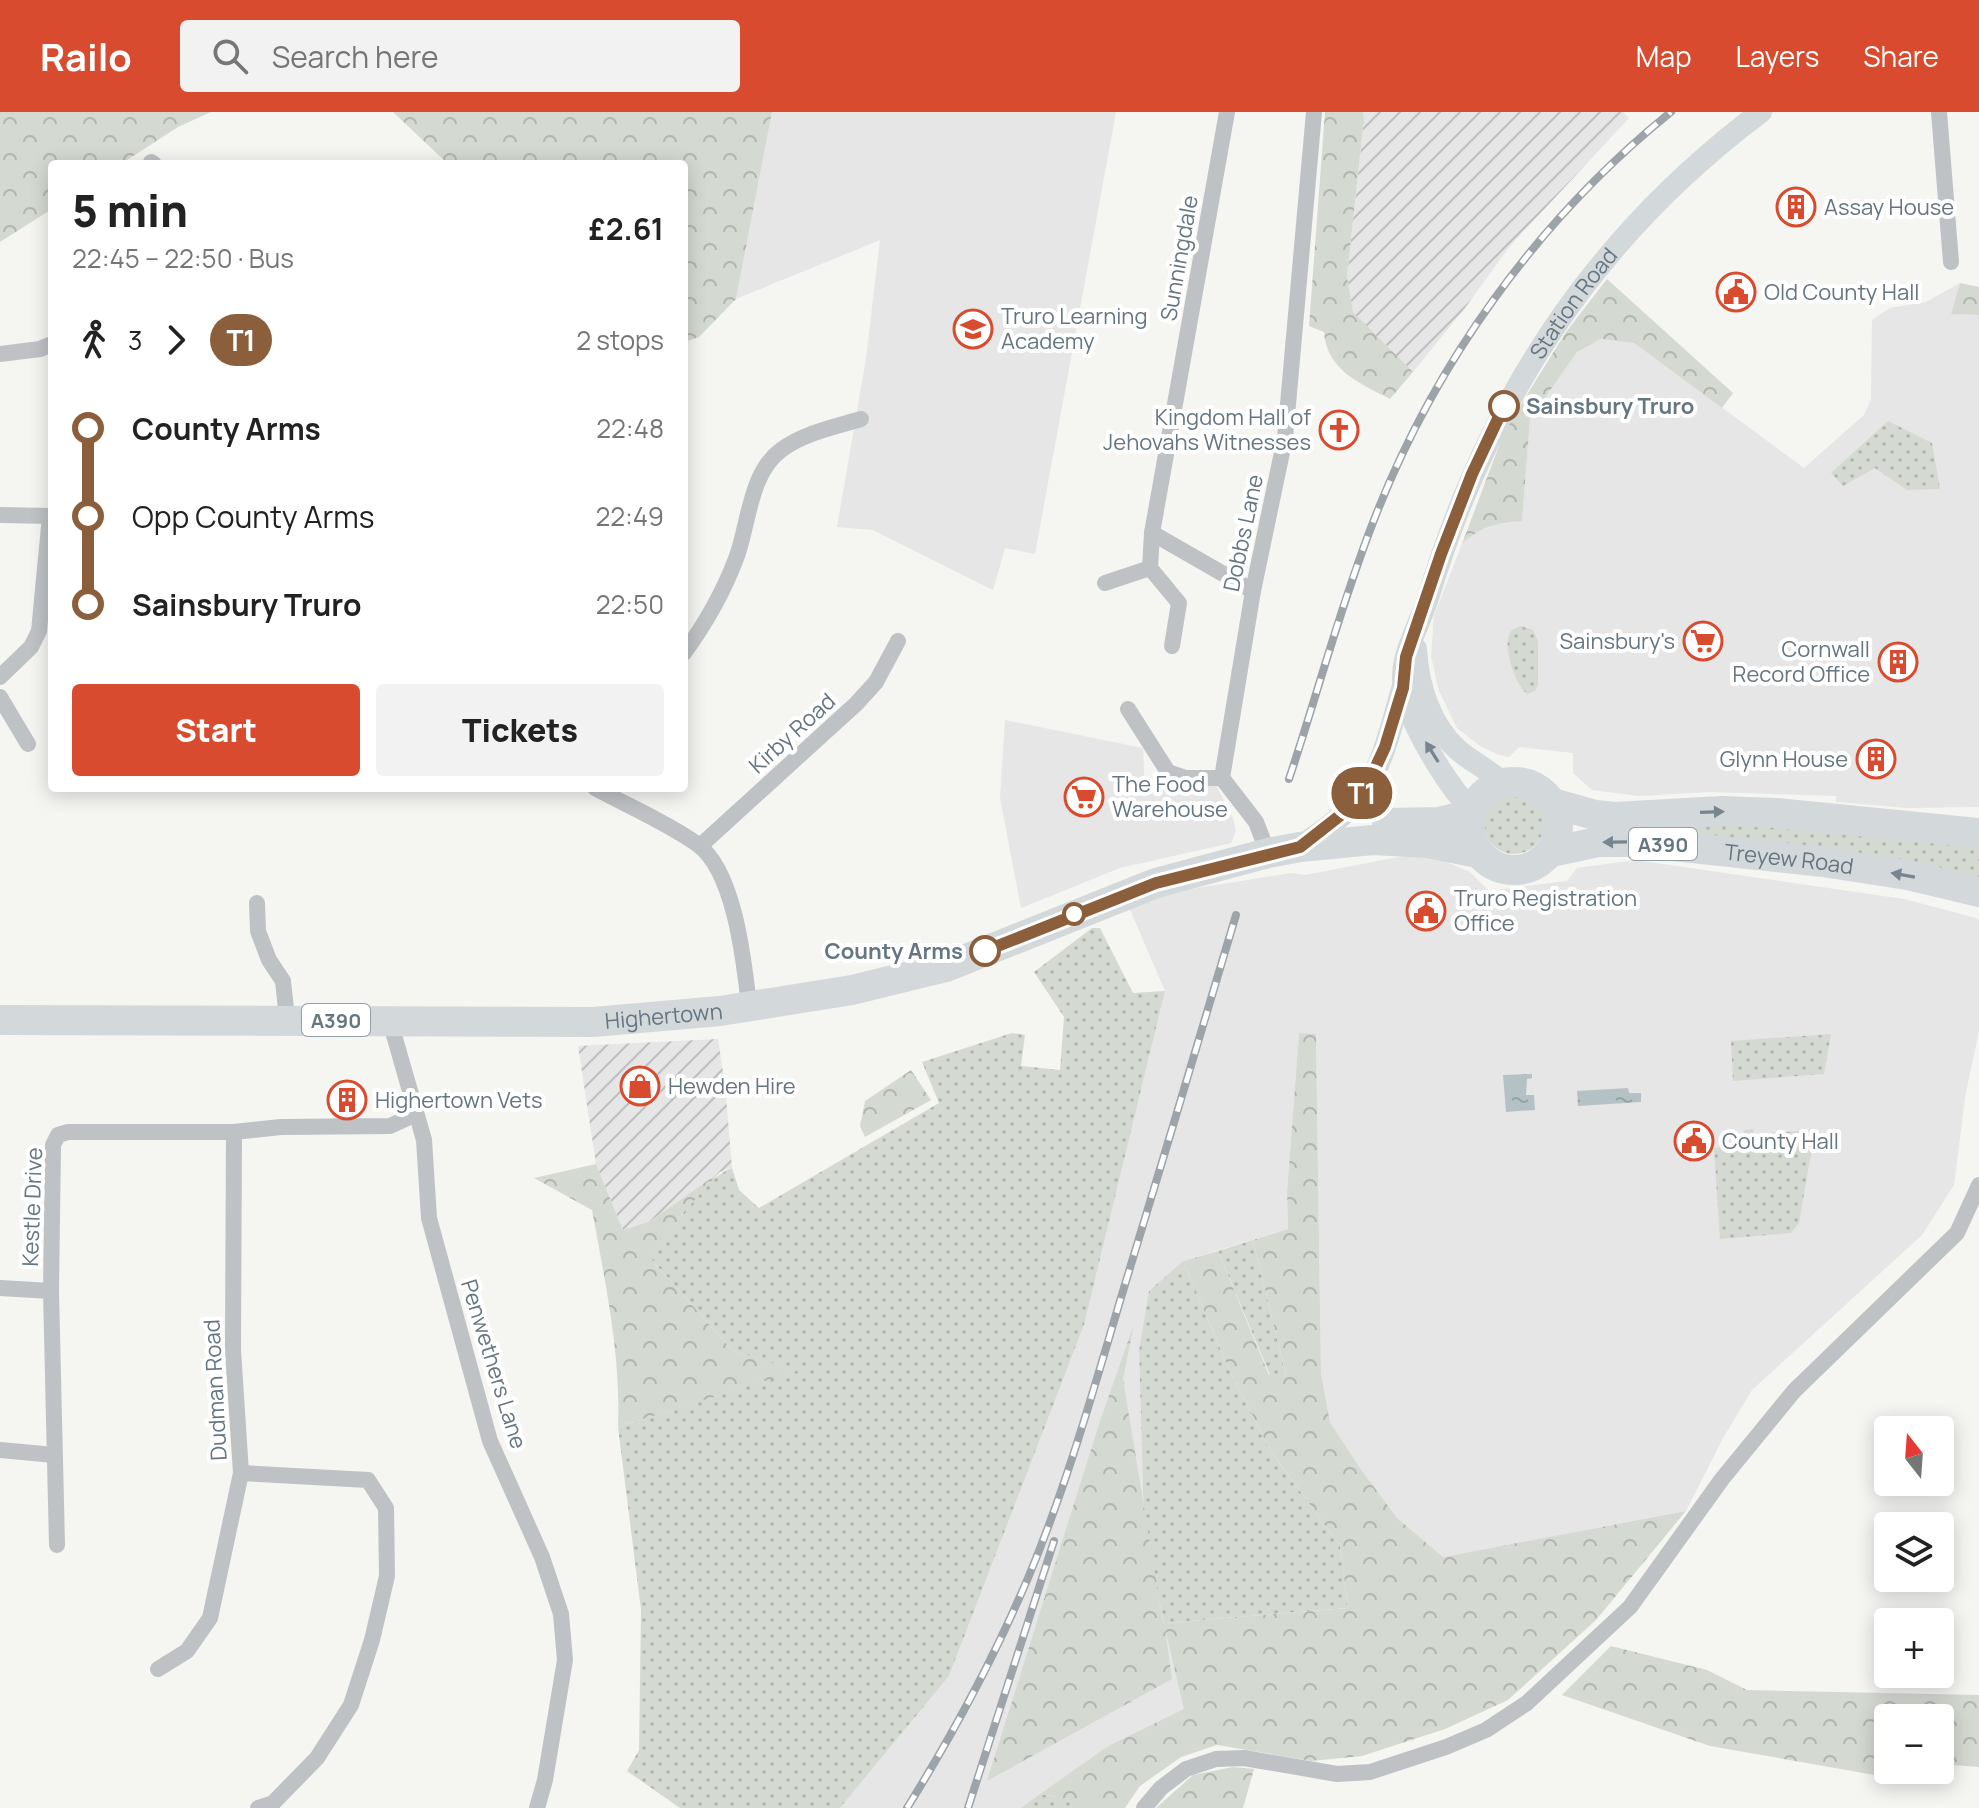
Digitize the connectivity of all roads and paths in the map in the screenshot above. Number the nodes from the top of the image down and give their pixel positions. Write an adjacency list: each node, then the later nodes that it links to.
1 (1227, 112): 11 (street, Sunningdale)
2 (1314, 112): 15 (street, Dobbs Lane)
3 (1761, 112): 16 (street, Station Road)
4 (1939, 112): 5 (street)
5 (1951, 262)
6 (48, 346): 7 (street)
7 (0, 354)
8 (861, 419): 19 (street)
9 (0, 515): 10 (street)
10 (48, 516)
11 (1152, 533): 13 (street, Sunningdale); 15 (street)
12 (48, 545): 20 (street)
13 (1150, 568): 14 (street); 18 (street)
14 (1105, 583)
15 (1253, 591): 25 (street, Dobbs Lane)
16 (1414, 631): 21 (street, Station Road); 26 (street)
17 (898, 641): 31 (street, Kirby Road)
18 (1172, 646)
19 (688, 647)
20 (0, 677)
21 (1403, 688): 29 (street, Station Road, one-way to 21); 32 (street)
22 (0, 697): 24 (street)
23 (1128, 709): 25 (street)
24 (28, 744)
25 (1222, 778): 34 (street)
26 (1503, 783): 28 (highway); 29 (highway)
27 (602, 792): 31 (street)
28 (1552, 803): 30 (highway, Treyew Road / A390, one-way to 30); 33 (highway)
29 (1472, 812): 32 (highway, Highertown / A390); 35 (highway)
30 (1979, 833)
31 (700, 846): 38 (street)
32 (1300, 847): 34 (highway, Highertown / A390); 35 (highway, Highertown / A390)
33 (1551, 852): 35 (highway); 36 (highway, Treyew Road / A390, one-way to 33)
34 (1268, 853): 38 (highway, Highertown / A390)
35 (1478, 853)
36 (1979, 892)
37 (257, 903): 39 (street)
38 (749, 1005): 41 (highway, Highertown / A390)
39 (287, 1019): 40 (highway, Highertown / A390); 41 (highway, Highertown / A390)
40 (0, 1020)
41 (390, 1021): 42 (street, Penwethers Lane)
42 (416, 1114): 43 (street, Kestle Drive); 53 (street, Penwethers Lane)
43 (234, 1132): 46 (street, Kestle Drive); 49 (street, Dudman Road)
44 (1979, 1185): 54 (street)
45 (0, 1288): 46 (street)
46 (51, 1291): 48 (street, Kestle Drive)
47 (0, 1450): 48 (street)
48 (54, 1455): 50 (street, Kestle Drive)
49 (241, 1473): 51 (street, Dudman Road); 52 (street)
50 (57, 1545)
51 (158, 1669)
52 (258, 1808)
53 (537, 1808)
54 (1144, 1808)

